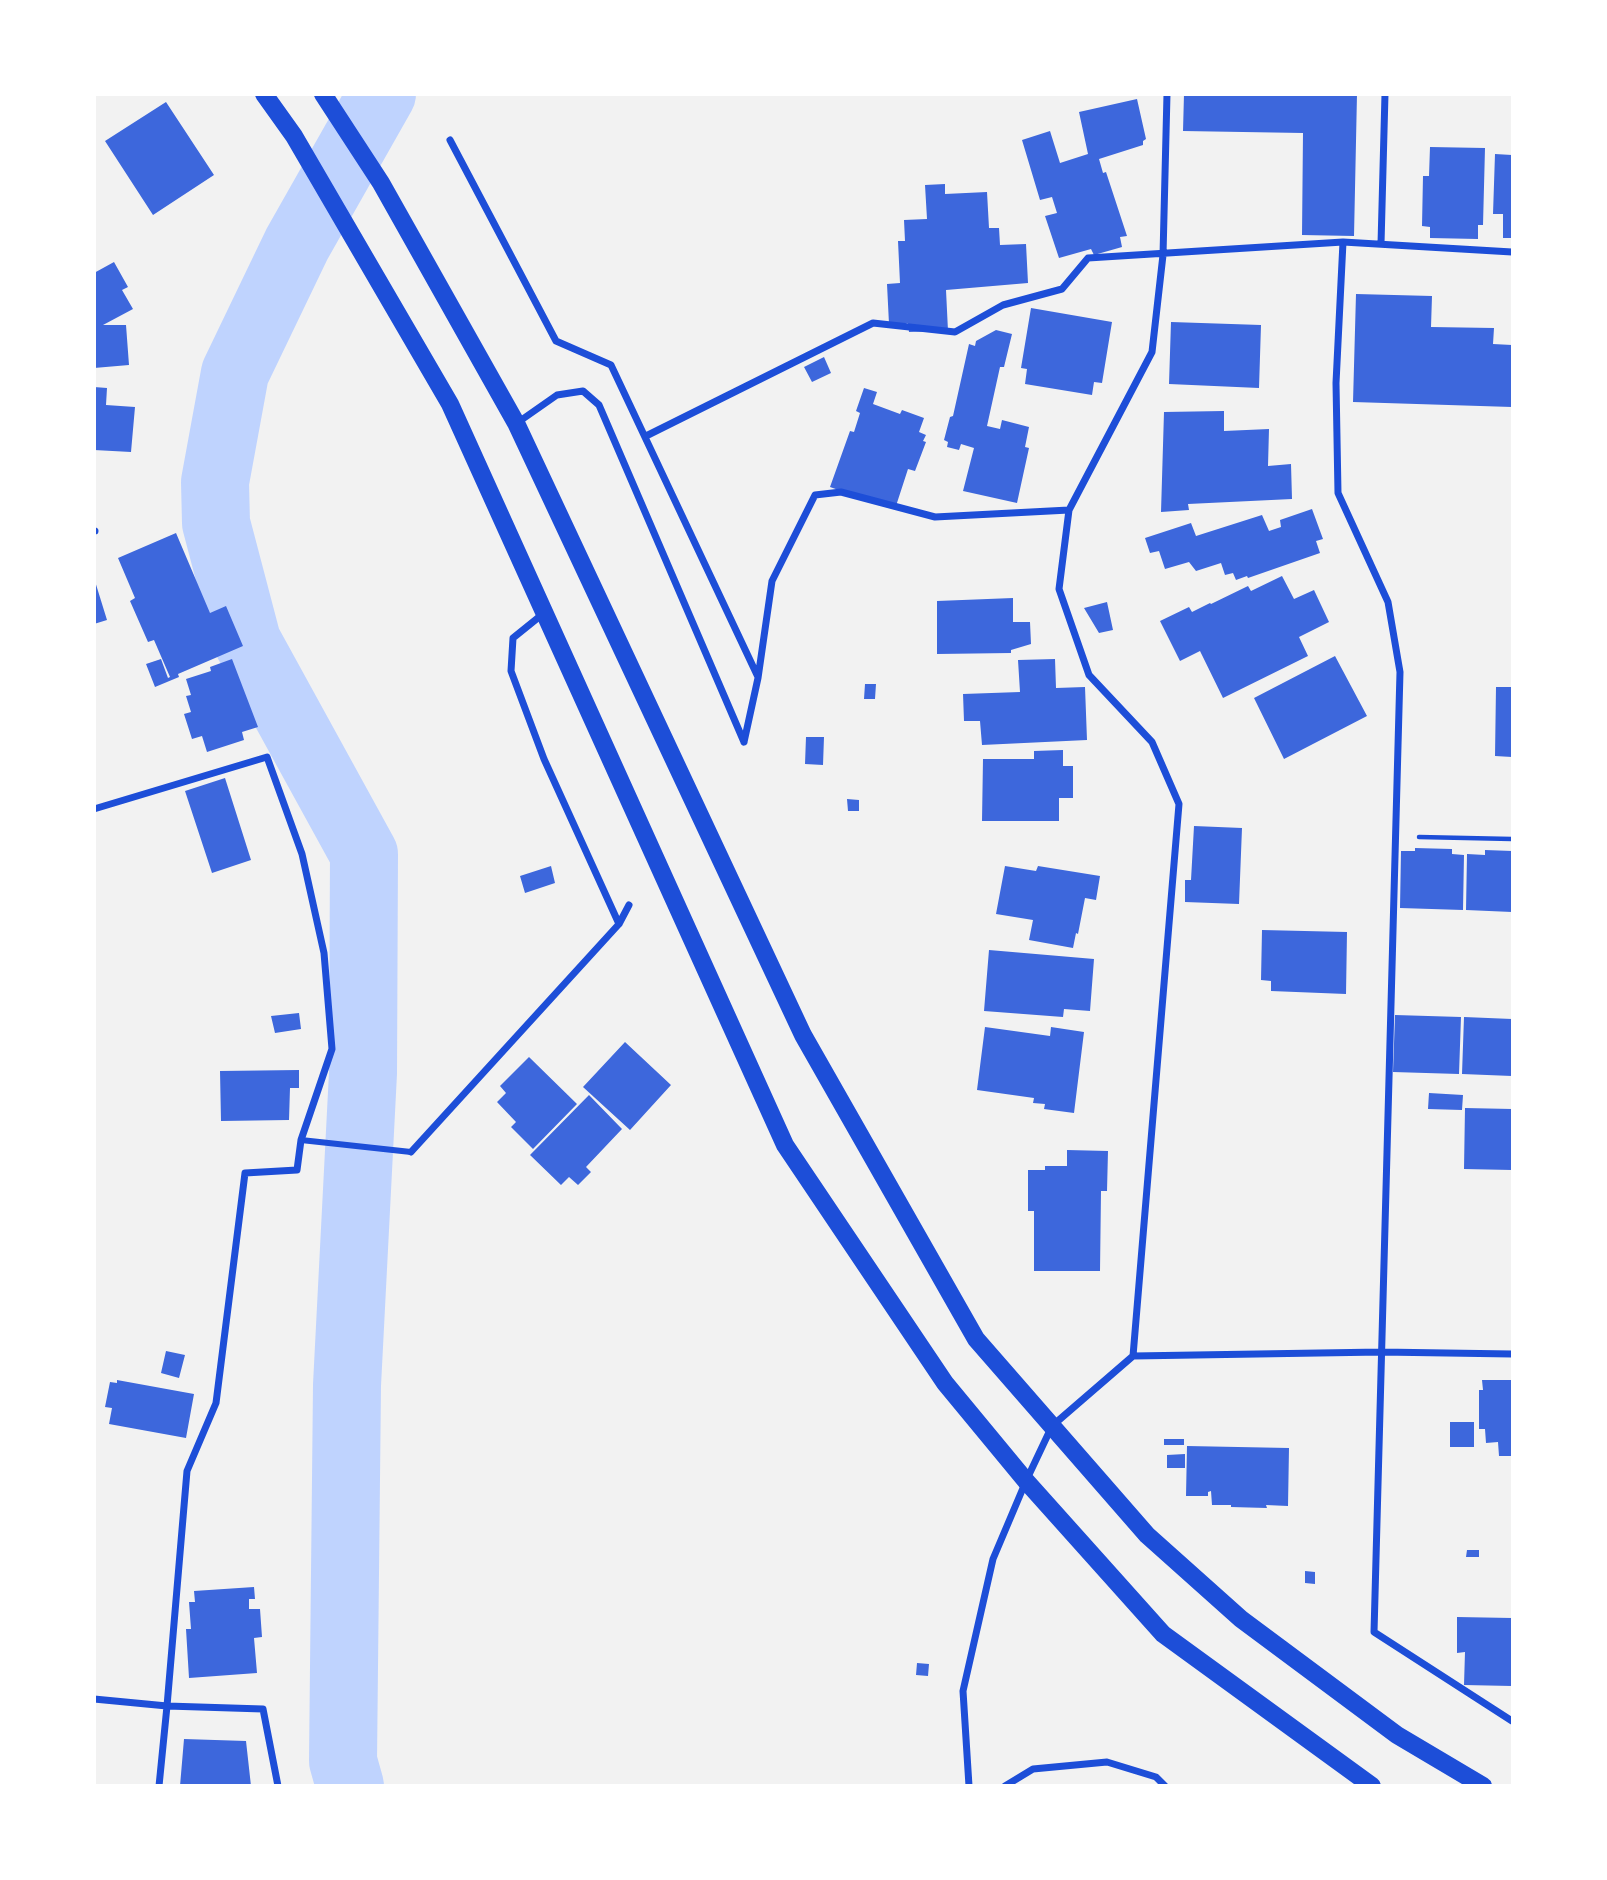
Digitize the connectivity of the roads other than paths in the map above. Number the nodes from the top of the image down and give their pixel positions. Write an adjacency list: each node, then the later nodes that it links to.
1 (264, 94): 13 (main road)
2 (323, 94): 10 (main road)
3 (1167, 94): 9 (street)
4 (1385, 94): 7 (street)
5 (450, 140): 11 (street)
6 (1343, 242): 7 (street); 9 (street); 20 (street)
7 (1381, 244): 8 (street)
8 (1513, 252)
9 (1163, 255): 11 (street); 12 (street)
10 (516, 423): 14 (street); 23 (main road)
11 (646, 436): 14 (street)
12 (1069, 510): 14 (street); 22 (street)
13 (545, 612): 17 (street); 24 (main road)
14 (758, 678)
15 (94, 808): 18 (street)
16 (629, 905): 17 (street)
17 (619, 924): 19 (street)
18 (301, 1140): 19 (street); 26 (street)
19 (411, 1152)
20 (1381, 1352): 21 (street); 22 (street); 27 (street)
21 (1513, 1354)
22 (1133, 1356): 23 (street)
23 (1052, 1426): 24 (street); 34 (main road)
24 (1026, 1481): 30 (street); 33 (main road)
25 (94, 1699): 26 (street)
26 (167, 1706): 28 (street); 29 (street)
27 (1513, 1721)
28 (159, 1786)
29 (278, 1786)
30 (969, 1786)
31 (1005, 1786): 32 (street)
32 (1165, 1786)
33 (1373, 1786)
34 (1483, 1786)

